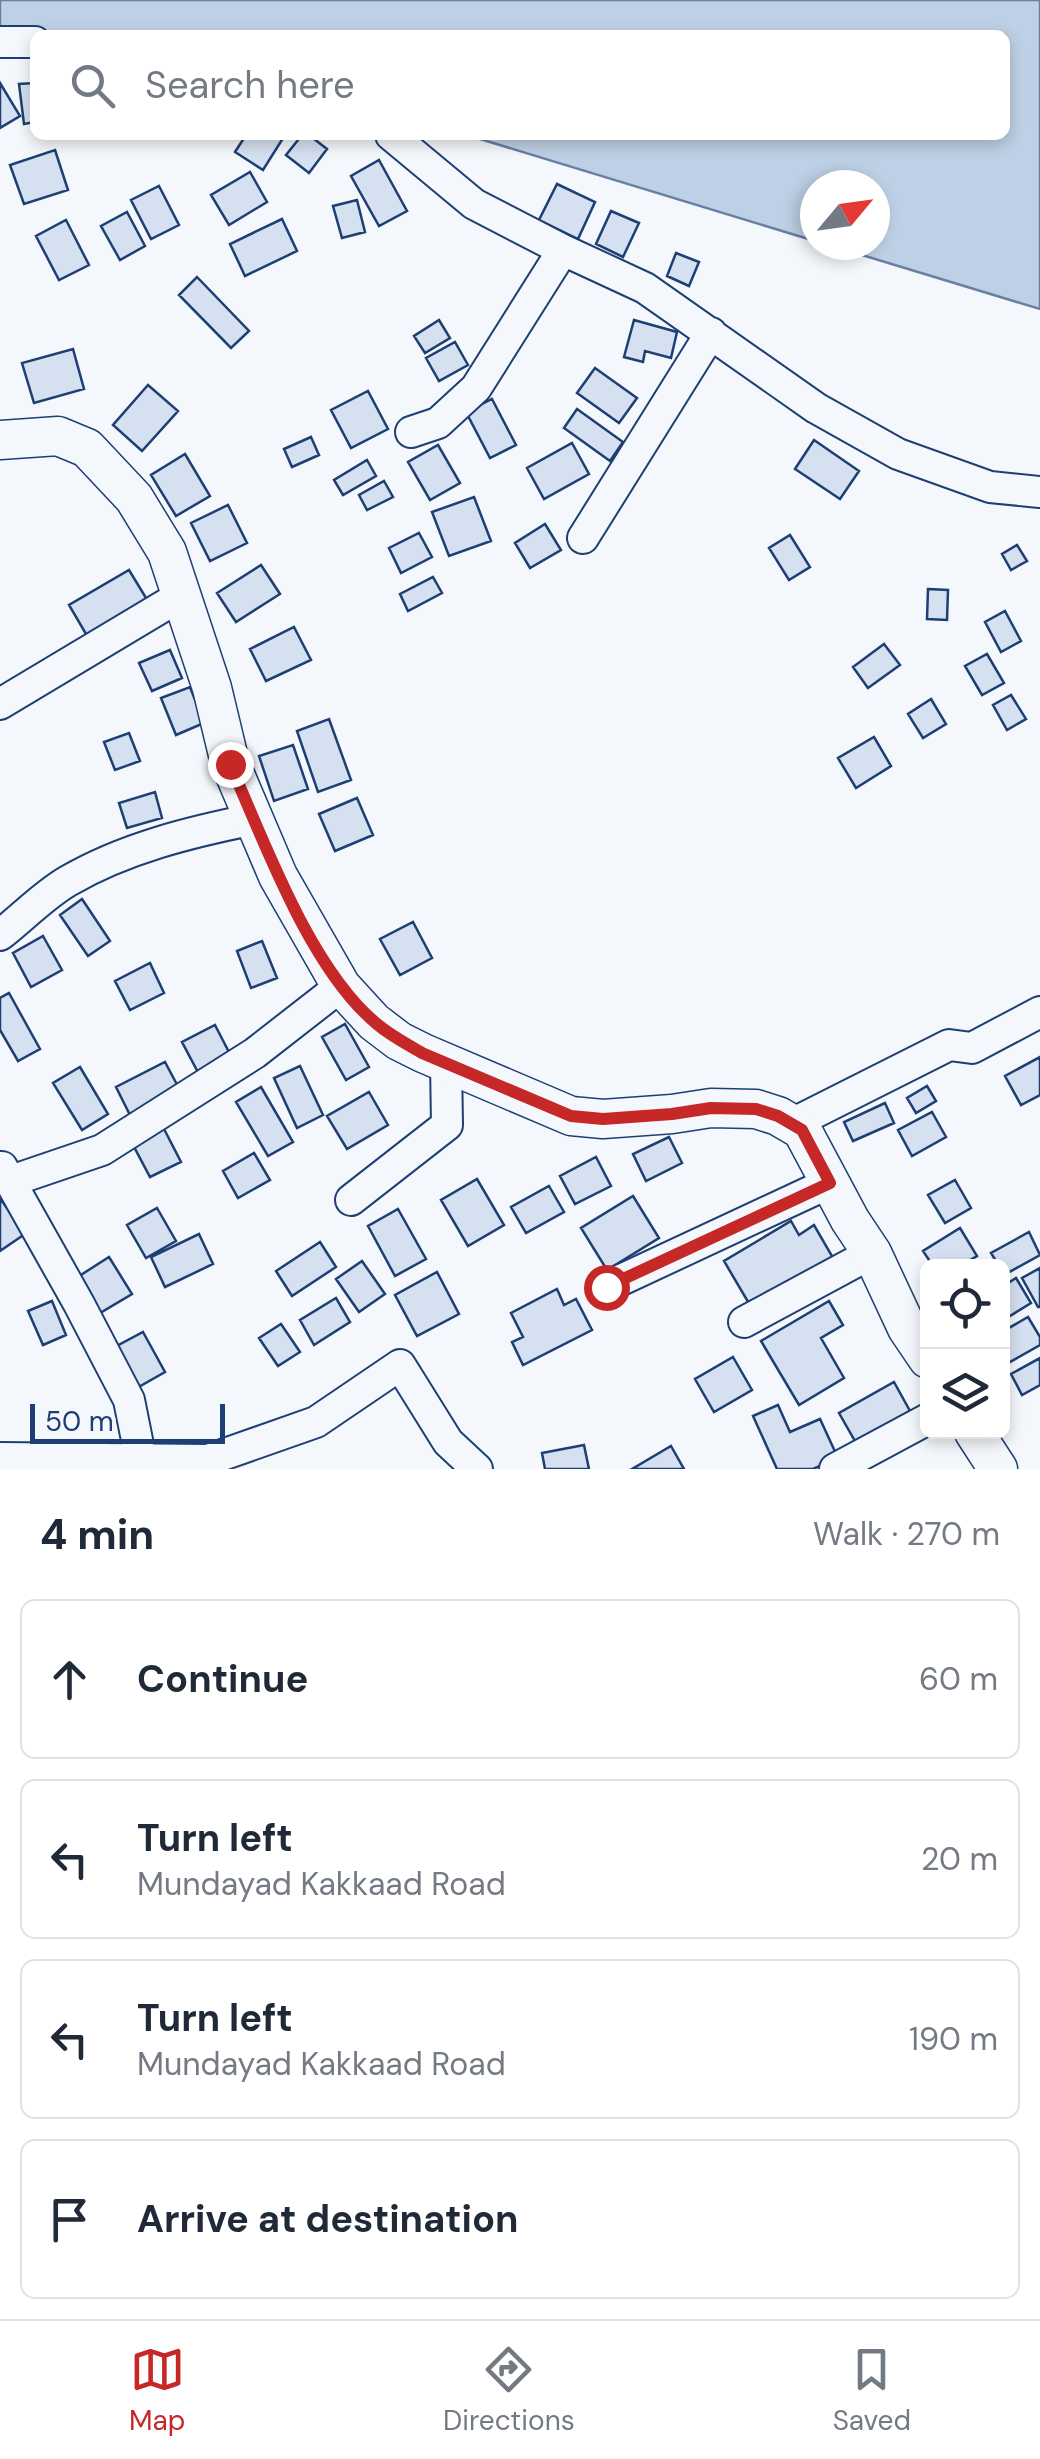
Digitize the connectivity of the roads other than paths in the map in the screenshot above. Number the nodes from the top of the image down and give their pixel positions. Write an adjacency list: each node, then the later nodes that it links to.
1 (0, 42): 2 (street)
2 (30, 42)
3 (396, 140): 4 (street)
4 (564, 250): 5 (street); 6 (street)
5 (711, 333): 8 (street); 9 (street)
6 (411, 432)
7 (0, 440): 10 (main road)
8 (1040, 492)
9 (583, 538)
10 (182, 595): 11 (street); 12 (main road)
11 (0, 704)
12 (255, 818): 13 (street); 14 (main road)
13 (0, 936)
14 (341, 986): 16 (main road); 18 (street)
15 (1040, 1012): 17 (street)
16 (446, 1063): 17 (main road); 20 (street)
17 (792, 1124): 19 (main road)
18 (5, 1173): 28 (street)
19 (830, 1183): 21 (main road); 22 (street)
20 (351, 1200)
21 (872, 1253): 23 (street); 24 (main road)
22 (606, 1287)
23 (744, 1322)
24 (921, 1349)
25 (920, 1424): 30 (street)
26 (979, 1439): 31 (main road)
27 (0, 1458): 28 (street)
28 (141, 1460): 29 (street)
29 (477, 1469)
30 (835, 1469)
31 (998, 1469)

